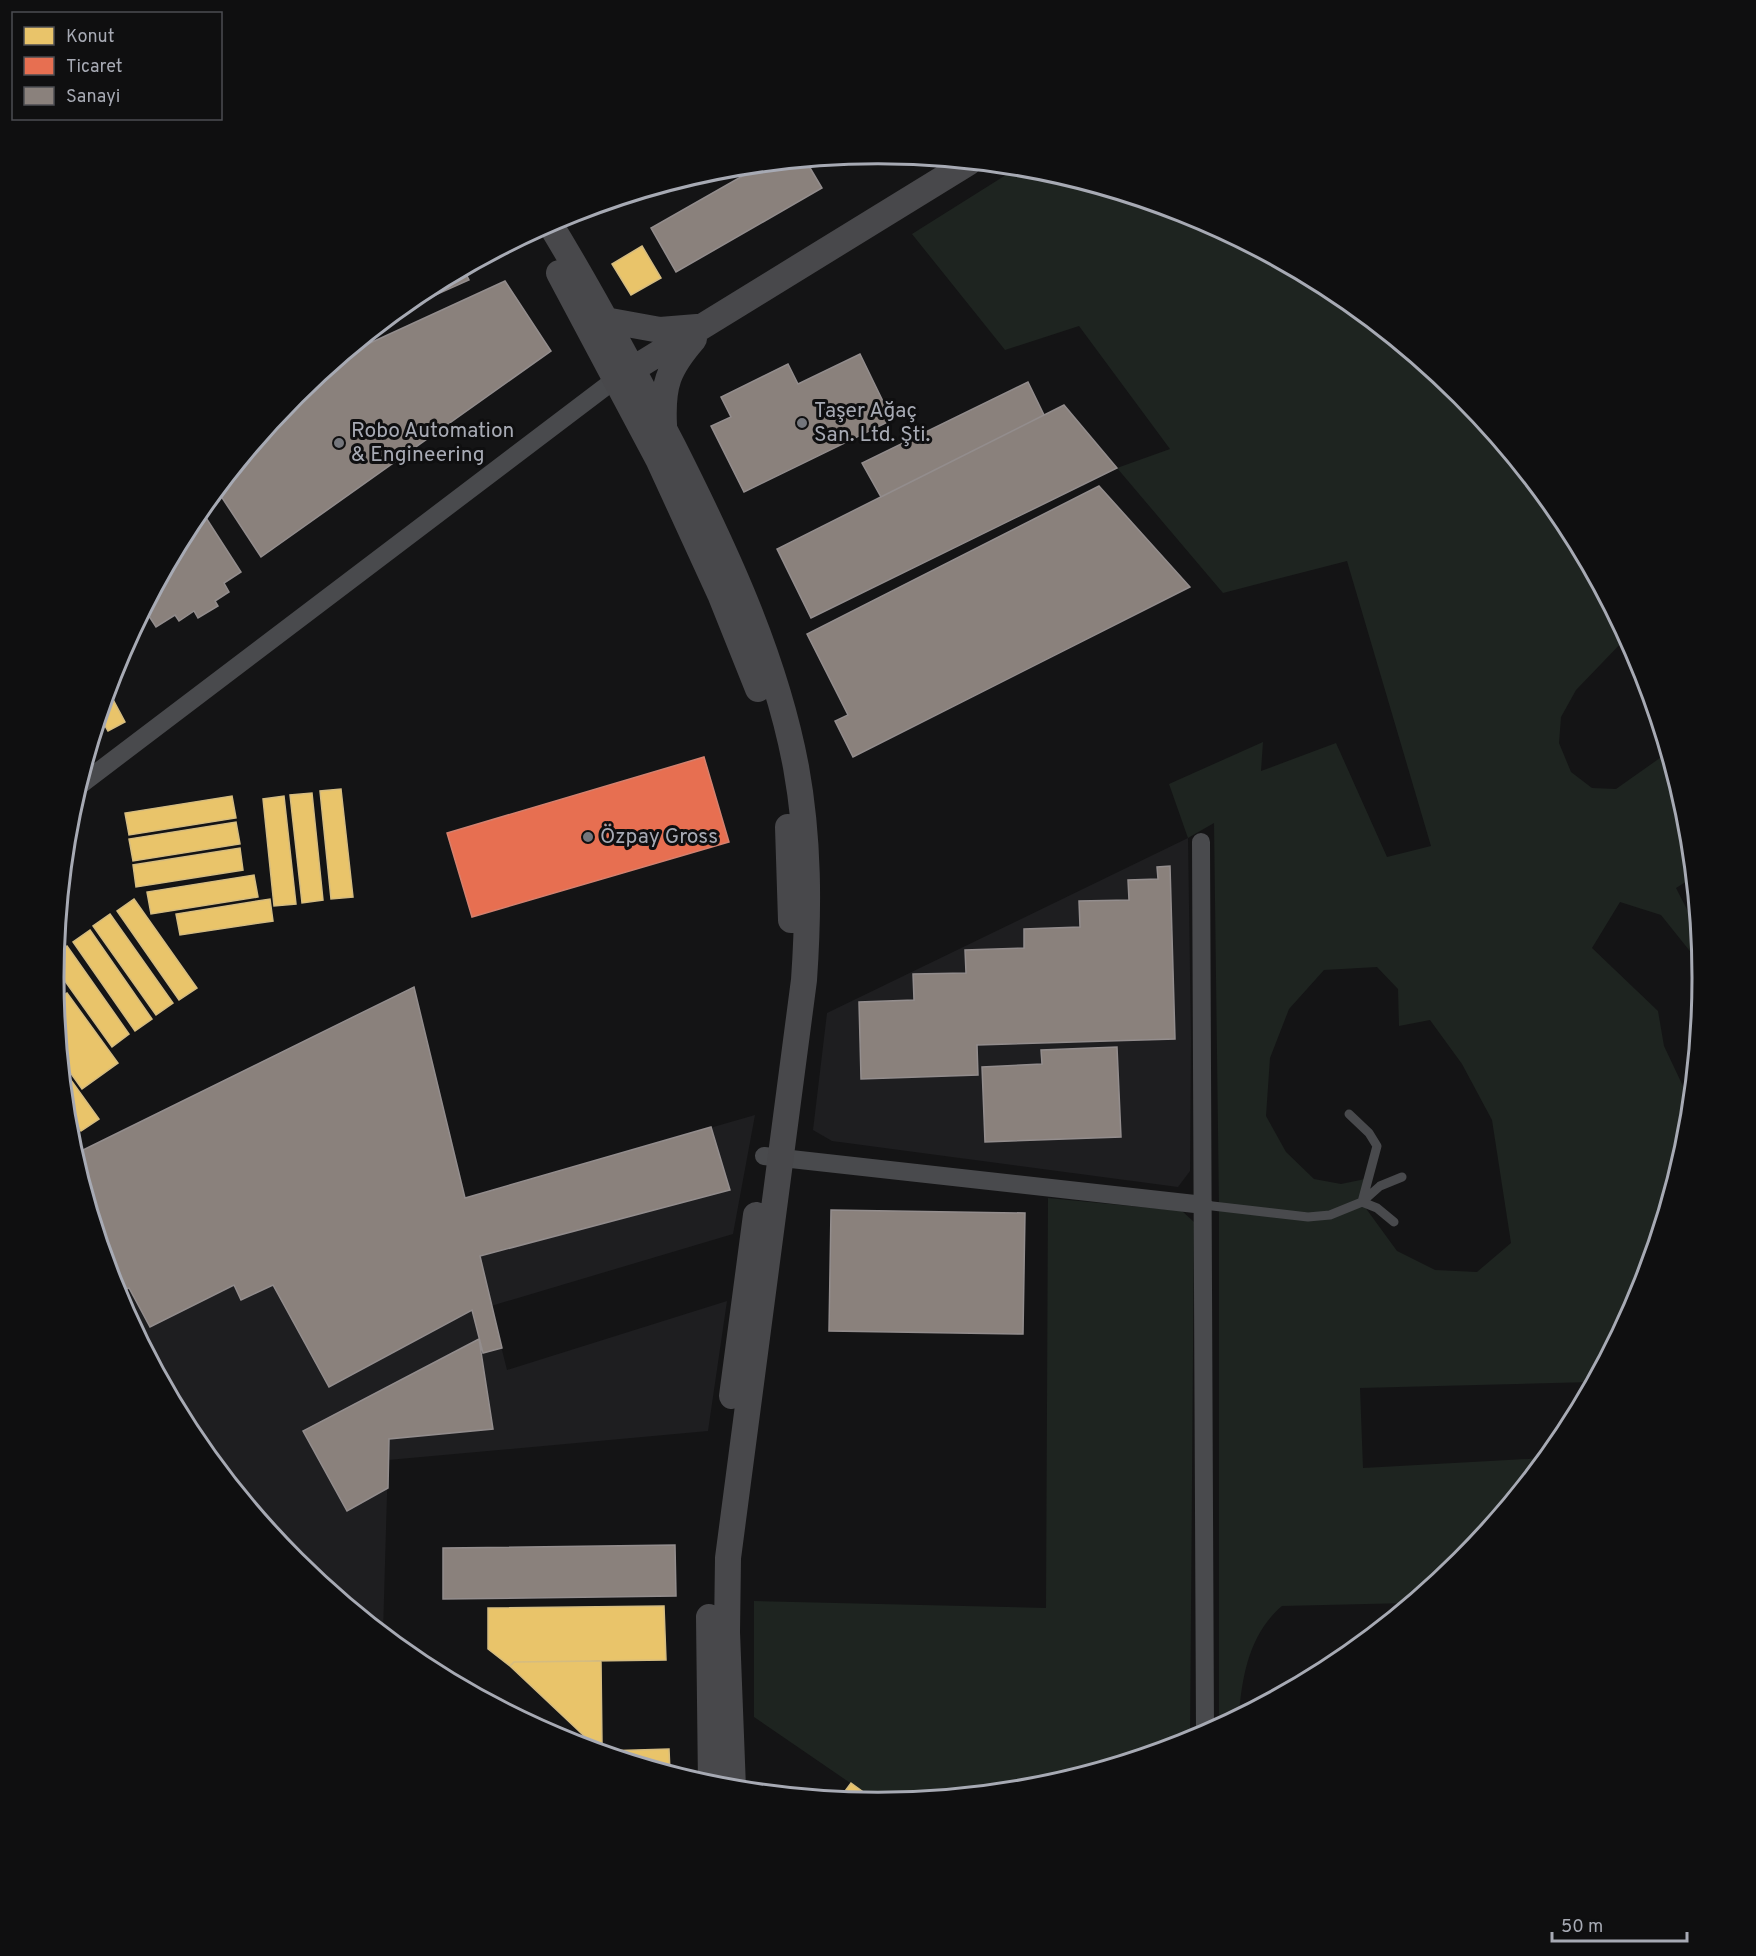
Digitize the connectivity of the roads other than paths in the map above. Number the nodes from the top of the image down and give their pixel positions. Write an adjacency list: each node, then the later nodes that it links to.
1 (959, 169): 5 (main road)
2 (554, 232): 4 (main road)
3 (538, 239): 6 (main road)
4 (606, 320): 5 (main road); 6 (main road)
5 (703, 327): 6 (main road); 7 (main road)
6 (625, 374): 7 (main road); 8 (street); 11 (main road)
7 (664, 430): 11 (main road)
8 (89, 778)
9 (1201, 842): 14 (street)
10 (1349, 1114): 13 (lane)
11 (772, 1157): 14 (street); 17 (main road); 18 (main road)
12 (1402, 1178): 13 (lane)
13 (1362, 1202): 14 (lane); 15 (lane)
14 (1204, 1205): 16 (street)
15 (1394, 1222)
16 (1205, 1723)
17 (711, 1774)
18 (733, 1778)

